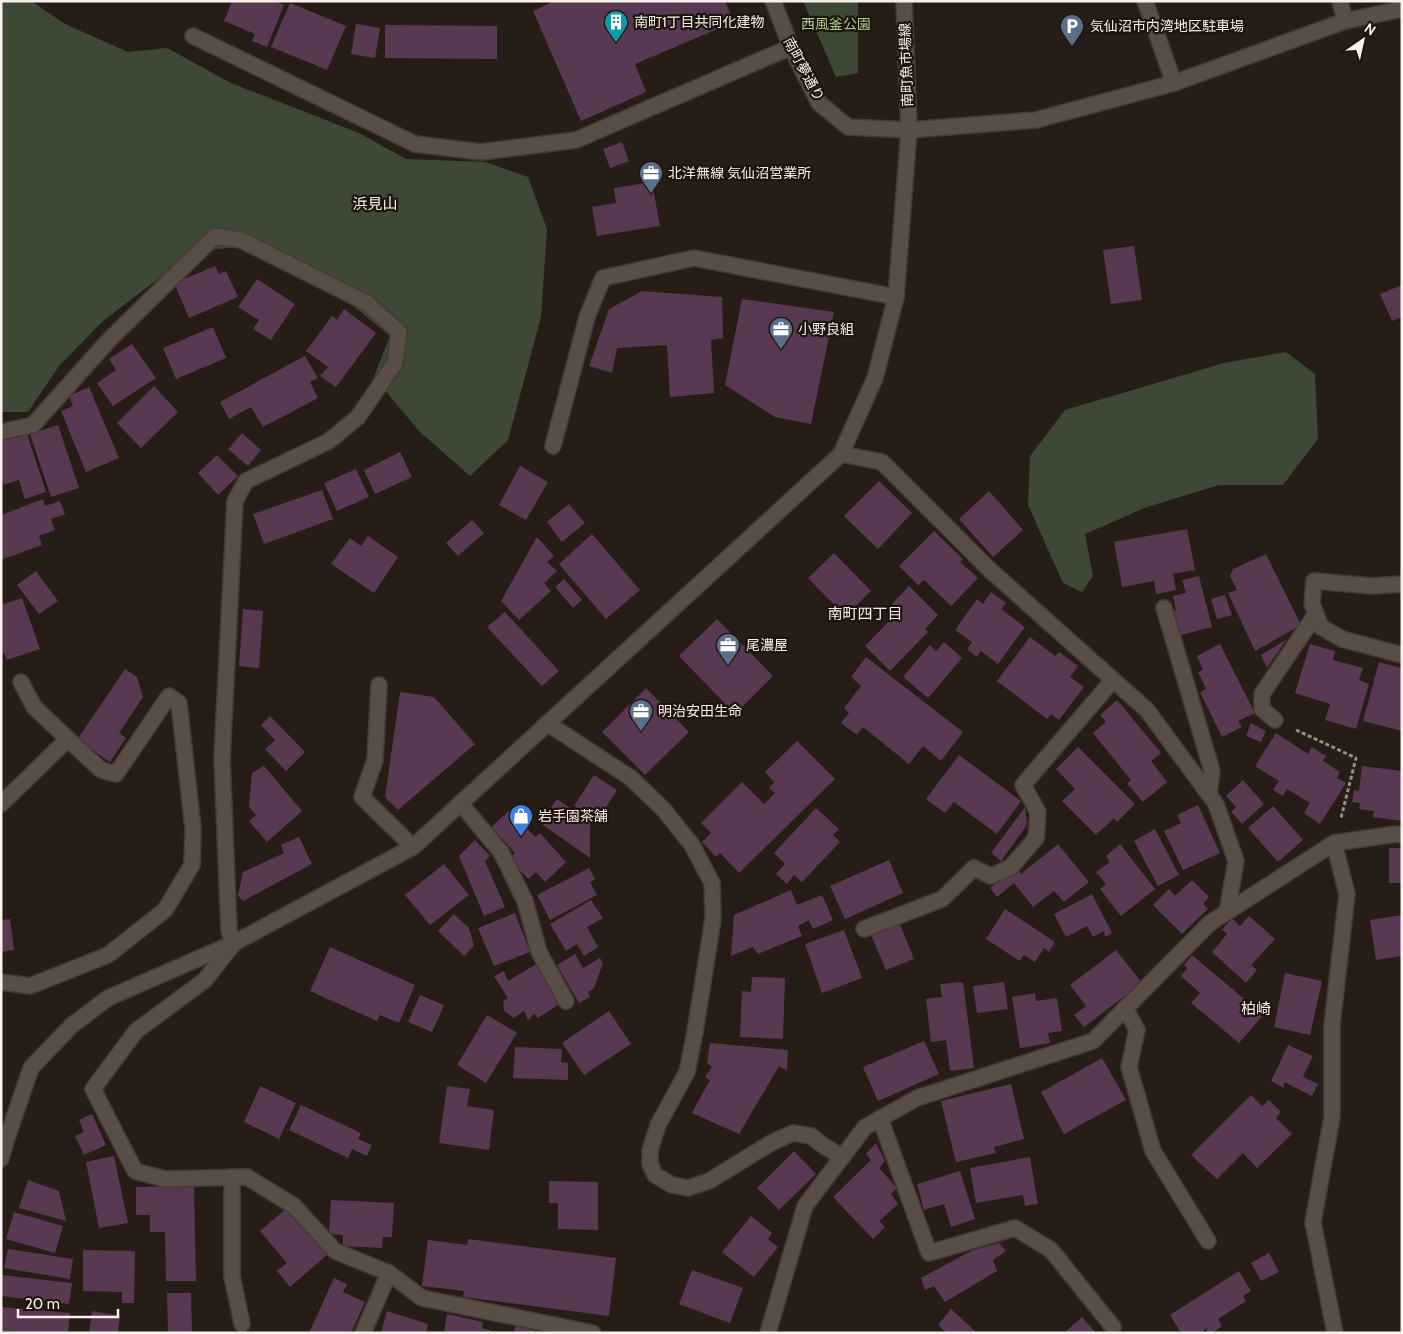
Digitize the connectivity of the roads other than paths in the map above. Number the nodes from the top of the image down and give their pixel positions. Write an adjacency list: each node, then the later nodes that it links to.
1 (772, 1): 8 (street, 南町夢通り)
2 (904, 1): 10 (street, 南町魚市場線)
3 (1145, 1): 9 (street)
4 (1340, 1): 6 (street)
5 (1402, 9): 6 (street, 南町夢通り)
6 (1345, 21): 9 (street, 南町夢通り)
7 (193, 36): 8 (street)
8 (791, 47): 10 (street, 南町夢通り)
9 (1174, 84): 10 (street, 南町夢通り)
10 (909, 130): 11 (street, 南町魚市場線)
11 (896, 297): 13 (street); 14 (street, 南町魚市場線)
12 (1, 432): 33 (street)
13 (553, 446)
14 (842, 454): 19 (street); 23 (street)
15 (1402, 584): 17 (street)
16 (1164, 608): 25 (street)
17 (1316, 614): 18 (street); 22 (street)
18 (1402, 655)
19 (1113, 680): 25 (street); 32 (street)
20 (21, 682): 24 (street)
21 (379, 685): 30 (street)
22 (1275, 720)
23 (547, 723): 26 (street); 38 (street)
24 (68, 739): 27 (street); 34 (street)
25 (1209, 794): 31 (street)
26 (460, 802): 30 (street); 35 (street)
27 (1, 804)
28 (1402, 835): 29 (street)
29 (1334, 843): 31 (street); 49 (street)
30 (413, 847): 33 (street)
31 (1227, 912): 36 (street)
32 (864, 929)
33 (234, 943): 39 (street); 40 (street)
34 (1, 982)
35 (566, 1001)
36 (1126, 1008): 37 (street); 41 (street)
37 (880, 1118): 38 (street); 44 (street)
38 (842, 1157): 48 (street)
39 (1, 1159)
40 (232, 1177): 42 (street); 43 (street)
41 (1208, 1241)
42 (389, 1273): 45 (street); 46 (street)
43 (242, 1324)
44 (1113, 1327)
45 (363, 1333)
46 (592, 1333)
47 (763, 1333): 48 (street)
48 (768, 1333)
49 (1335, 1333)

